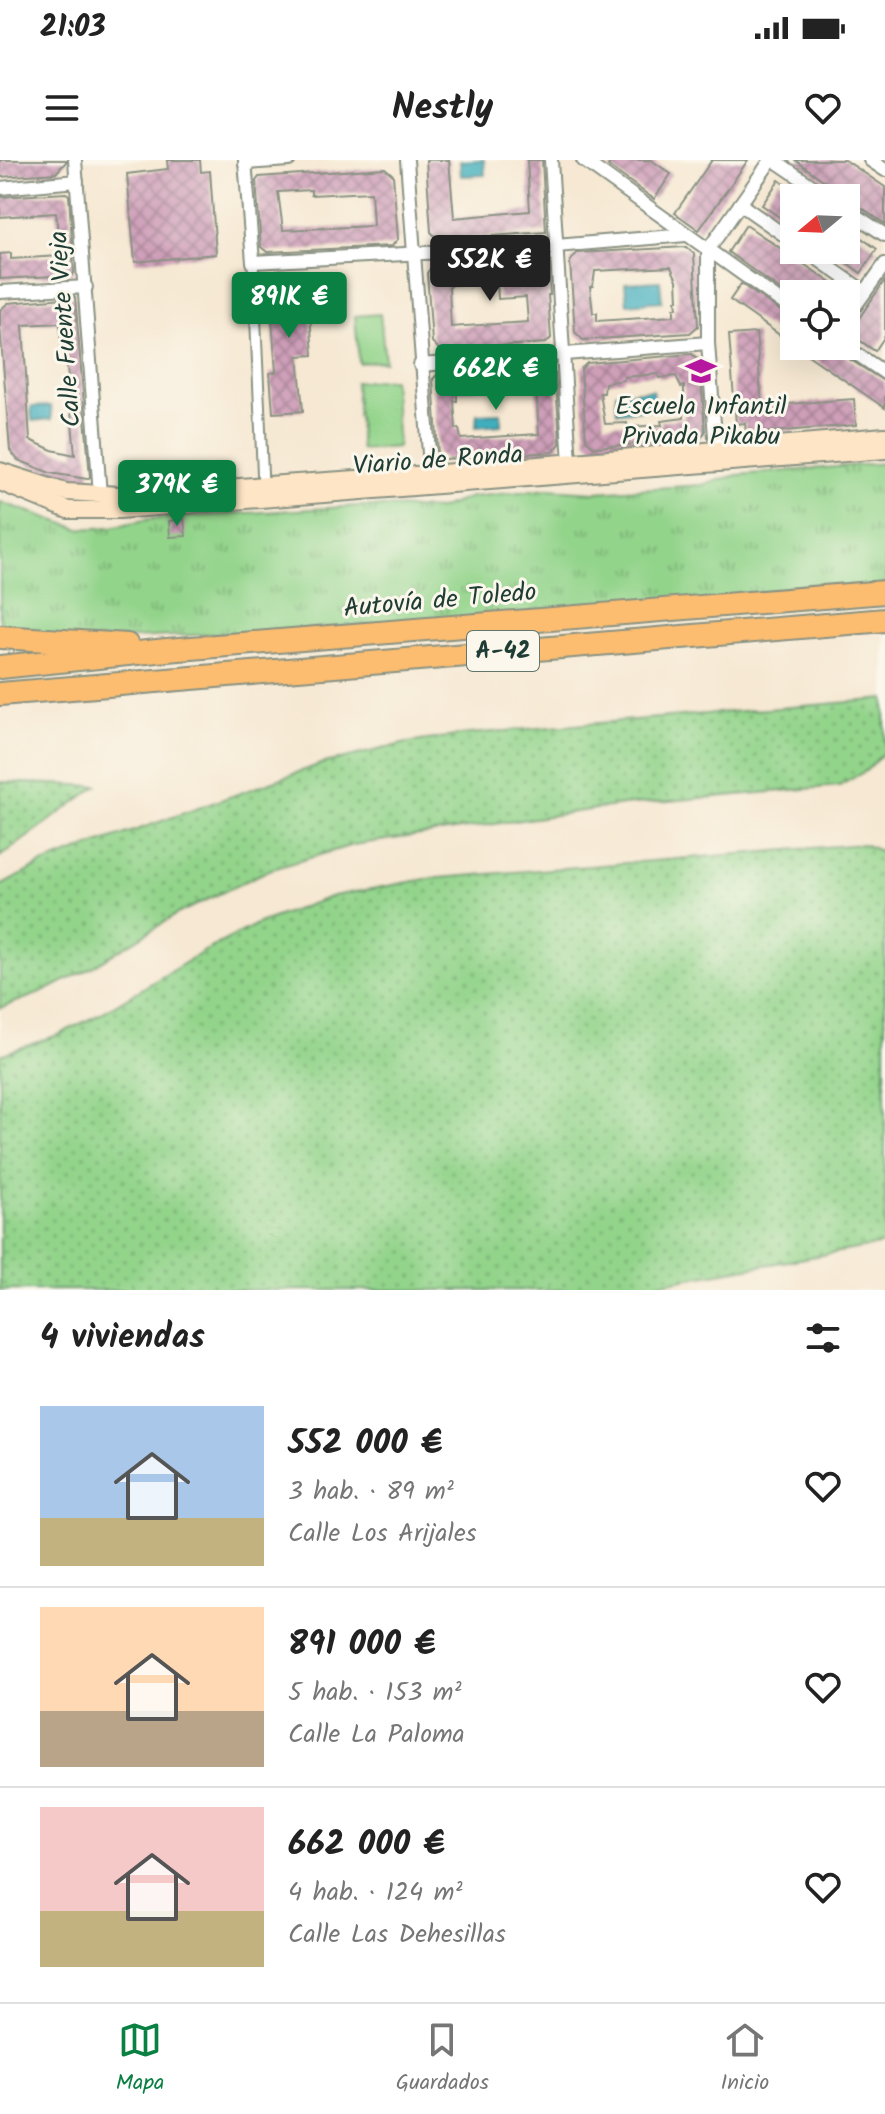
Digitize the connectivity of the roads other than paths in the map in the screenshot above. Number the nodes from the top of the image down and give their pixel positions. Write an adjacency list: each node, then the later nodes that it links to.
1 (75, 160): 10 (street, Calle Fuente Vieja)
2 (289, 160): 8 (street)
3 (407, 160): 20 (street)
4 (551, 160): 18 (street)
5 (583, 160): 16 (street)
6 (772, 160): 11 (street); 13 (street)
7 (870, 160): 9 (street)
8 (245, 162): 21 (street)
9 (885, 170)
10 (77, 181): 12 (street); 24 (street, Calle Fuente Vieja)
11 (809, 184)
12 (0, 188)
13 (740, 204): 15 (street); 19 (street)
14 (860, 218): 17 (street)
15 (780, 232)
16 (686, 235): 18 (street); 19 (street)
17 (885, 235)
18 (556, 246): 20 (street); 30 (street)
19 (708, 250): 28 (street); 29 (street)
20 (413, 253): 21 (street); 32 (street)
21 (253, 262): 41 (street)
22 (825, 264): 26 (street)
23 (885, 264): 26 (street)
24 (86, 287): 25 (street); 42 (street, Calle Fuente Vieja)
25 (0, 292)
26 (865, 292): 27 (street)
27 (860, 299)
28 (780, 301)
29 (708, 343): 30 (street); 35 (street)
30 (564, 353): 32 (street); 37 (street)
31 (860, 356): 33 (street)
32 (420, 365): 39 (street)
33 (885, 373)
34 (885, 436): 35 (main road, Viario de Ronda)
35 (716, 450): 37 (main road, Viario de Ronda)
36 (885, 450): 39 (main road, Viario de Ronda)
37 (570, 463): 39 (main road, Viario de Ronda)
38 (0, 471): 42 (main road, Viario de Ronda)
39 (431, 480): 40 (main road, Viario de Ronda); 41 (main road, Viario de Ronda)
40 (0, 482)
41 (263, 485): 42 (main road, Viario de Ronda)
42 (100, 495)
43 (885, 592): 46 (highway, Autovía de Toledo / A-42)
44 (885, 620): 48 (highway, A-42)
45 (0, 637): 46 (highway)
46 (167, 650): 47 (highway, Autovía de Toledo / A-42)
47 (0, 667)
48 (0, 694)

